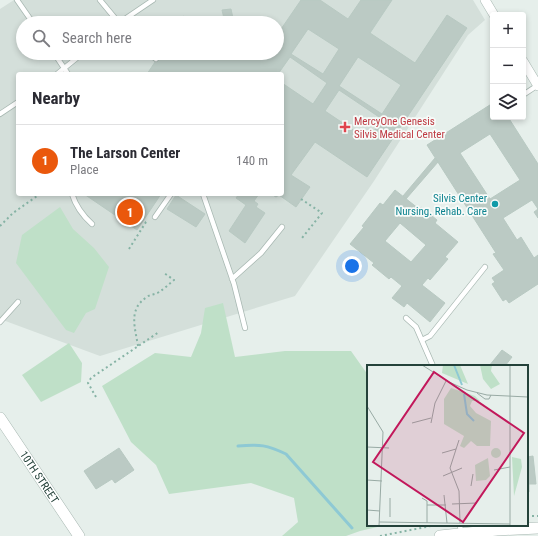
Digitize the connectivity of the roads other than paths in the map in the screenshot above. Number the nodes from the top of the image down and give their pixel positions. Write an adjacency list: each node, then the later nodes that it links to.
1 (17, 0): 6 (lane)
2 (100, 0): 7 (lane)
3 (153, 0): 8 (lane)
4 (485, 0): 5 (street)
5 (492, 12)
6 (28, 16)
7 (113, 16)
8 (129, 16)
9 (59, 60): 12 (lane)
10 (74, 60): 12 (lane)
11 (526, 66): 15 (street)
12 (64, 68): 13 (lane); 14 (lane)
13 (59, 72)
14 (67, 72)
15 (538, 85): 16 (lane)
16 (526, 93)
17 (16, 103): 18 (lane)
18 (0, 114)
19 (73, 196): 23 (lane)
20 (170, 196): 22 (lane)
21 (204, 196): 26 (lane)
22 (155, 217)
23 (92, 224)
24 (282, 227): 26 (lane)
25 (485, 266): 31 (lane)
26 (232, 279): 30 (lane)
27 (18, 302): 29 (lane)
28 (406, 318): 31 (lane)
29 (0, 322)
30 (245, 328)
31 (422, 340): 32 (lane)
32 (433, 365)
33 (0, 418): 36 (street, 10TH STREET)
34 (538, 528): 35 (street)
35 (461, 529): 37 (street)
36 (79, 536)
37 (440, 536)

